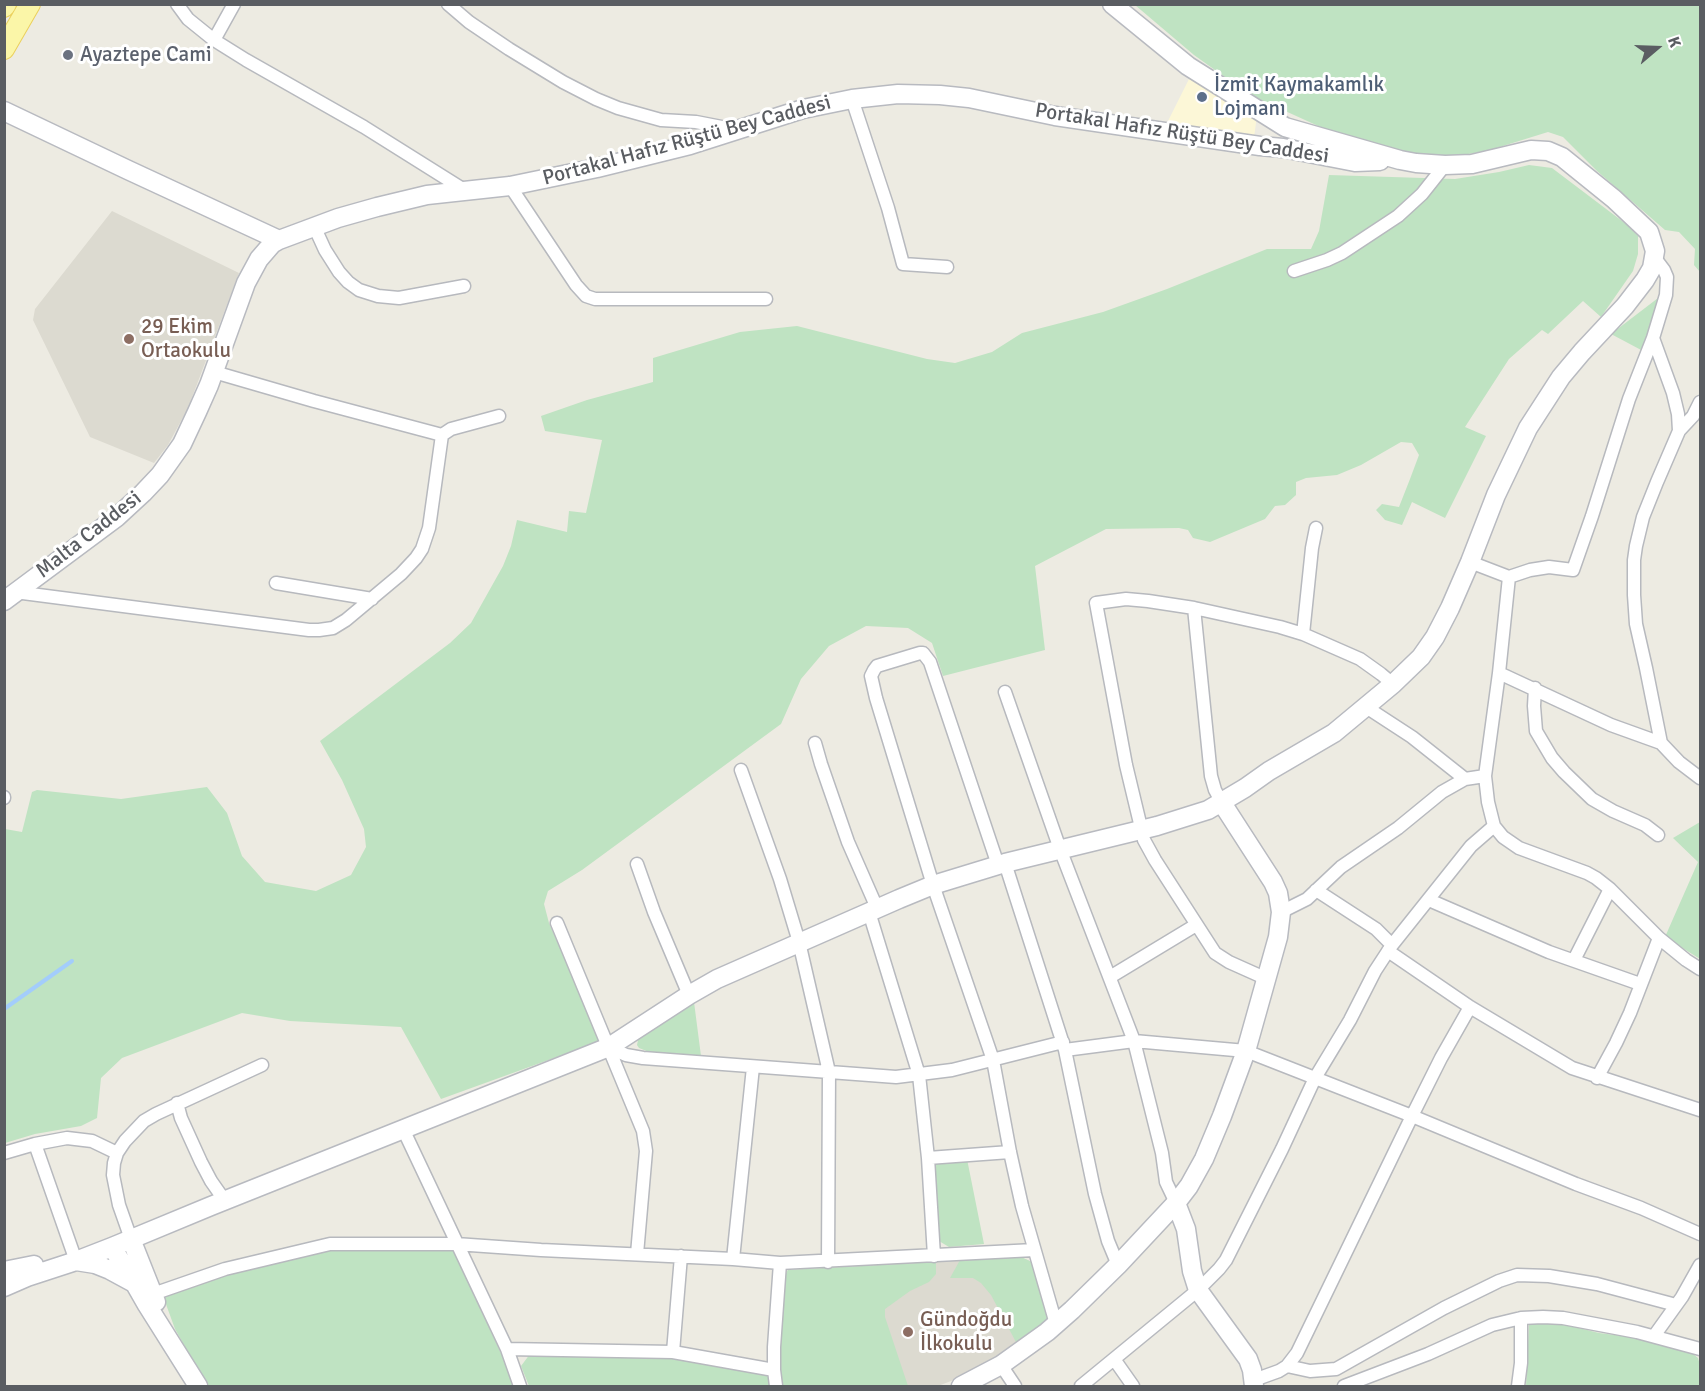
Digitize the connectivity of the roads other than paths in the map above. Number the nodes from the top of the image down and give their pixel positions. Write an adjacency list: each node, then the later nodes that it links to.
1 (30, 4): 7 (main road)
2 (177, 4): 6 (street)
3 (234, 4): 6 (street)
4 (448, 4): 10 (street)
5 (1112, 4): 11 (street)
6 (214, 40): 14 (street)
7 (4, 49)
8 (852, 99): 10 (street, Portakal Hafız Rüştü Bey Caddesi); 11 (street, Portakal Hafız Rüştü Bey Caddesi); 18 (street)
9 (4, 111): 16 (street)
10 (738, 131): 13 (street, Portakal Hafız Rüştü Bey Caddesi)
11 (1400, 160): 12 (street)
12 (1445, 165): 17 (street); 19 (street)
13 (510, 186): 14 (street, Portakal Hafız Rüştü Bey Caddesi); 21 (street)
14 (466, 191): 15 (street, Portakal Hafız Rüştü Bey Caddesi)
15 (314, 226): 16 (street, Portakal Hafız Rüştü Bey Caddesi); 20 (street)
16 (279, 240): 23 (street, Malta Caddesi)
17 (1654, 258): 22 (street); 29 (street)
18 (947, 267)
19 (1294, 271)
20 (464, 286)
21 (766, 299)
22 (1653, 338): 26 (street); 30 (street)
23 (214, 372): 27 (street); 32 (street, Malta Caddesi)
24 (1701, 402): 26 (street)
25 (499, 416): 27 (street)
26 (1679, 431): 42 (street)
27 (442, 435): 33 (street)
28 (1316, 528): 35 (street)
29 (1470, 562): 30 (street); 37 (street)
30 (1509, 577): 36 (street)
31 (276, 583): 33 (street)
32 (8, 595): 33 (street)
33 (372, 599)
34 (1194, 608): 35 (street); 47 (street); 49 (street)
35 (1303, 634): 37 (street)
36 (1499, 673): 38 (street); 44 (street)
37 (1393, 684): 40 (street)
38 (1535, 688): 42 (street); 50 (street)
39 (1005, 692): 51 (street)
40 (1366, 707): 46 (street); 47 (street)
41 (815, 743): 58 (street)
42 (1661, 743): 45 (street)
43 (741, 770): 63 (street)
44 (1485, 776): 46 (street); 48 (street)
45 (1701, 778)
46 (1465, 779): 56 (street)
47 (1222, 803): 49 (street); 59 (street)
48 (1494, 826): 55 (street); 57 (street)
49 (1141, 830): 51 (street); 61 (street)
50 (1658, 835)
51 (1060, 849): 53 (street); 67 (street)
52 (637, 864): 70 (street)
53 (1001, 864): 54 (street); 54 (street); 73 (street)
54 (933, 885): 58 (street); 76 (street)
55 (1610, 889): 62 (street); 65 (street)
56 (1316, 890): 59 (street); 64 (street)
57 (1429, 900): 64 (street); 65 (street)
58 (873, 910): 63 (street); 80 (street)
59 (1281, 912): 68 (street)
60 (557, 923): 74 (street)
61 (1196, 925): 67 (street); 68 (street)
62 (1659, 938): 66 (street); 69 (street)
63 (800, 942): 70 (street); 79 (street)
64 (1390, 948): 71 (street); 81 (street)
65 (1574, 960): 69 (street)
66 (1701, 969)
67 (1110, 977): 72 (street)
68 (1266, 979): 75 (street)
69 (1640, 984): 82 (street)
70 (688, 995): 74 (street)
71 (1470, 1007): 82 (street); 85 (street)
72 (1134, 1041): 73 (street); 75 (street); 93 (street)
73 (1064, 1046): 76 (street); 106 (street)
74 (609, 1047): 78 (street); 86 (street); 99 (street)
75 (1246, 1051): 81 (street); 93 (street)
76 (993, 1060): 80 (street); 88 (street)
77 (262, 1065): 83 (street)
78 (753, 1066): 79 (street); 102 (street)
79 (829, 1072): 80 (street); 104 (street)
80 (919, 1075): 91 (street)
81 (1315, 1078): 85 (street); 111 (street)
82 (1597, 1078): 84 (street)
83 (177, 1103): 89 (street); 92 (street)
84 (1701, 1110)
85 (1412, 1116): 94 (street); 123 (street)
86 (403, 1129): 92 (street); 96 (street)
87 (35, 1144): 89 (street); 90 (street); 103 (street)
88 (1010, 1152): 91 (street); 98 (street)
89 (117, 1153): 95 (street)
90 (4, 1154)
91 (928, 1158): 101 (street)
92 (225, 1200): 95 (street)
93 (1176, 1203): 106 (street); 111 (street)
94 (1701, 1234)
95 (131, 1239): 97 (street); 112 (street)
96 (456, 1244): 99 (street); 112 (street); 119 (street)
97 (112, 1247): 103 (street); 109 (street)
98 (1034, 1250): 101 (street); 115 (street)
99 (637, 1254): 100 (street)
100 (681, 1256): 102 (street); 120 (street)
101 (934, 1256): 104 (street)
102 (733, 1259): 105 (street)
103 (76, 1262): 108 (street); 109 (street); 110 (street)
104 (828, 1262): 105 (street)
105 (780, 1263): 124 (street)
106 (1118, 1265): 115 (street)
107 (1701, 1265): 113 (street)
108 (4, 1271)
109 (135, 1284): 116 (street)
110 (4, 1287)
111 (1198, 1290): 121 (street); 125 (street)
112 (153, 1294): 116 (street)
113 (1676, 1305): 117 (street); 123 (street)
114 (1521, 1318): 117 (street); 133 (street); 134 (street)
115 (1056, 1324): 122 (street)
116 (164, 1333): 126 (street)
117 (1654, 1336): 118 (street)
118 (1701, 1348)
119 (507, 1349): 120 (street); 127 (street)
120 (673, 1352): 124 (street)
121 (1114, 1359): 131 (street); 132 (street)
122 (1001, 1365): 129 (street); 130 (street)
123 (1287, 1366): 125 (street)
124 (774, 1370): 128 (street)
125 (1254, 1383)
126 (198, 1386)
127 (520, 1386)
128 (776, 1386)
129 (961, 1386)
130 (1015, 1386)
131 (1081, 1386)
132 (1133, 1386)
133 (1344, 1386)
134 (1518, 1386)

